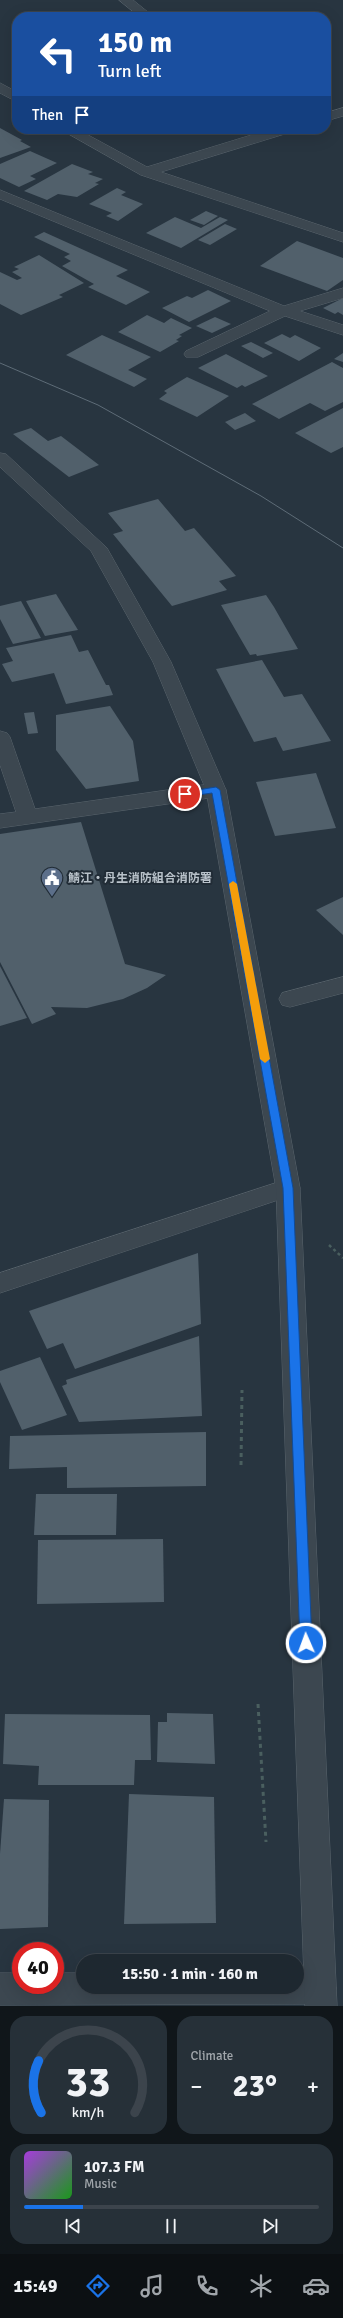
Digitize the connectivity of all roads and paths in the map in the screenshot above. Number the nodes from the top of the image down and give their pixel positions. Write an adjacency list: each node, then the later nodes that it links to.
1 (125, 0): 2 (street)
2 (141, 12)
3 (0, 87): 4 (street)
4 (12, 95)
5 (343, 112): 6 (street)
6 (331, 116)
7 (76, 134): 9 (street)
8 (270, 134): 9 (street)
9 (146, 172): 11 (street)
10 (0, 194): 13 (street)
11 (343, 238)
12 (343, 293): 13 (street)
13 (283, 311): 14 (street); 15 (street)
14 (343, 330)
15 (192, 354)
16 (0, 458): 18 (street)
17 (0, 737): 19 (street)
18 (216, 790): 19 (street); 23 (street)
19 (28, 817): 20 (street)
20 (0, 821)
21 (343, 985): 22 (street)
22 (290, 999)
23 (288, 1188): 26 (street); 32 (street)
24 (327, 1244): 25 (path)
25 (343, 1258)
26 (0, 1283)
27 (242, 1390): 28 (path)
28 (241, 1465)
29 (258, 1704): 30 (path)
30 (266, 1842)
31 (0, 1989): 32 (street)
32 (321, 1997)

